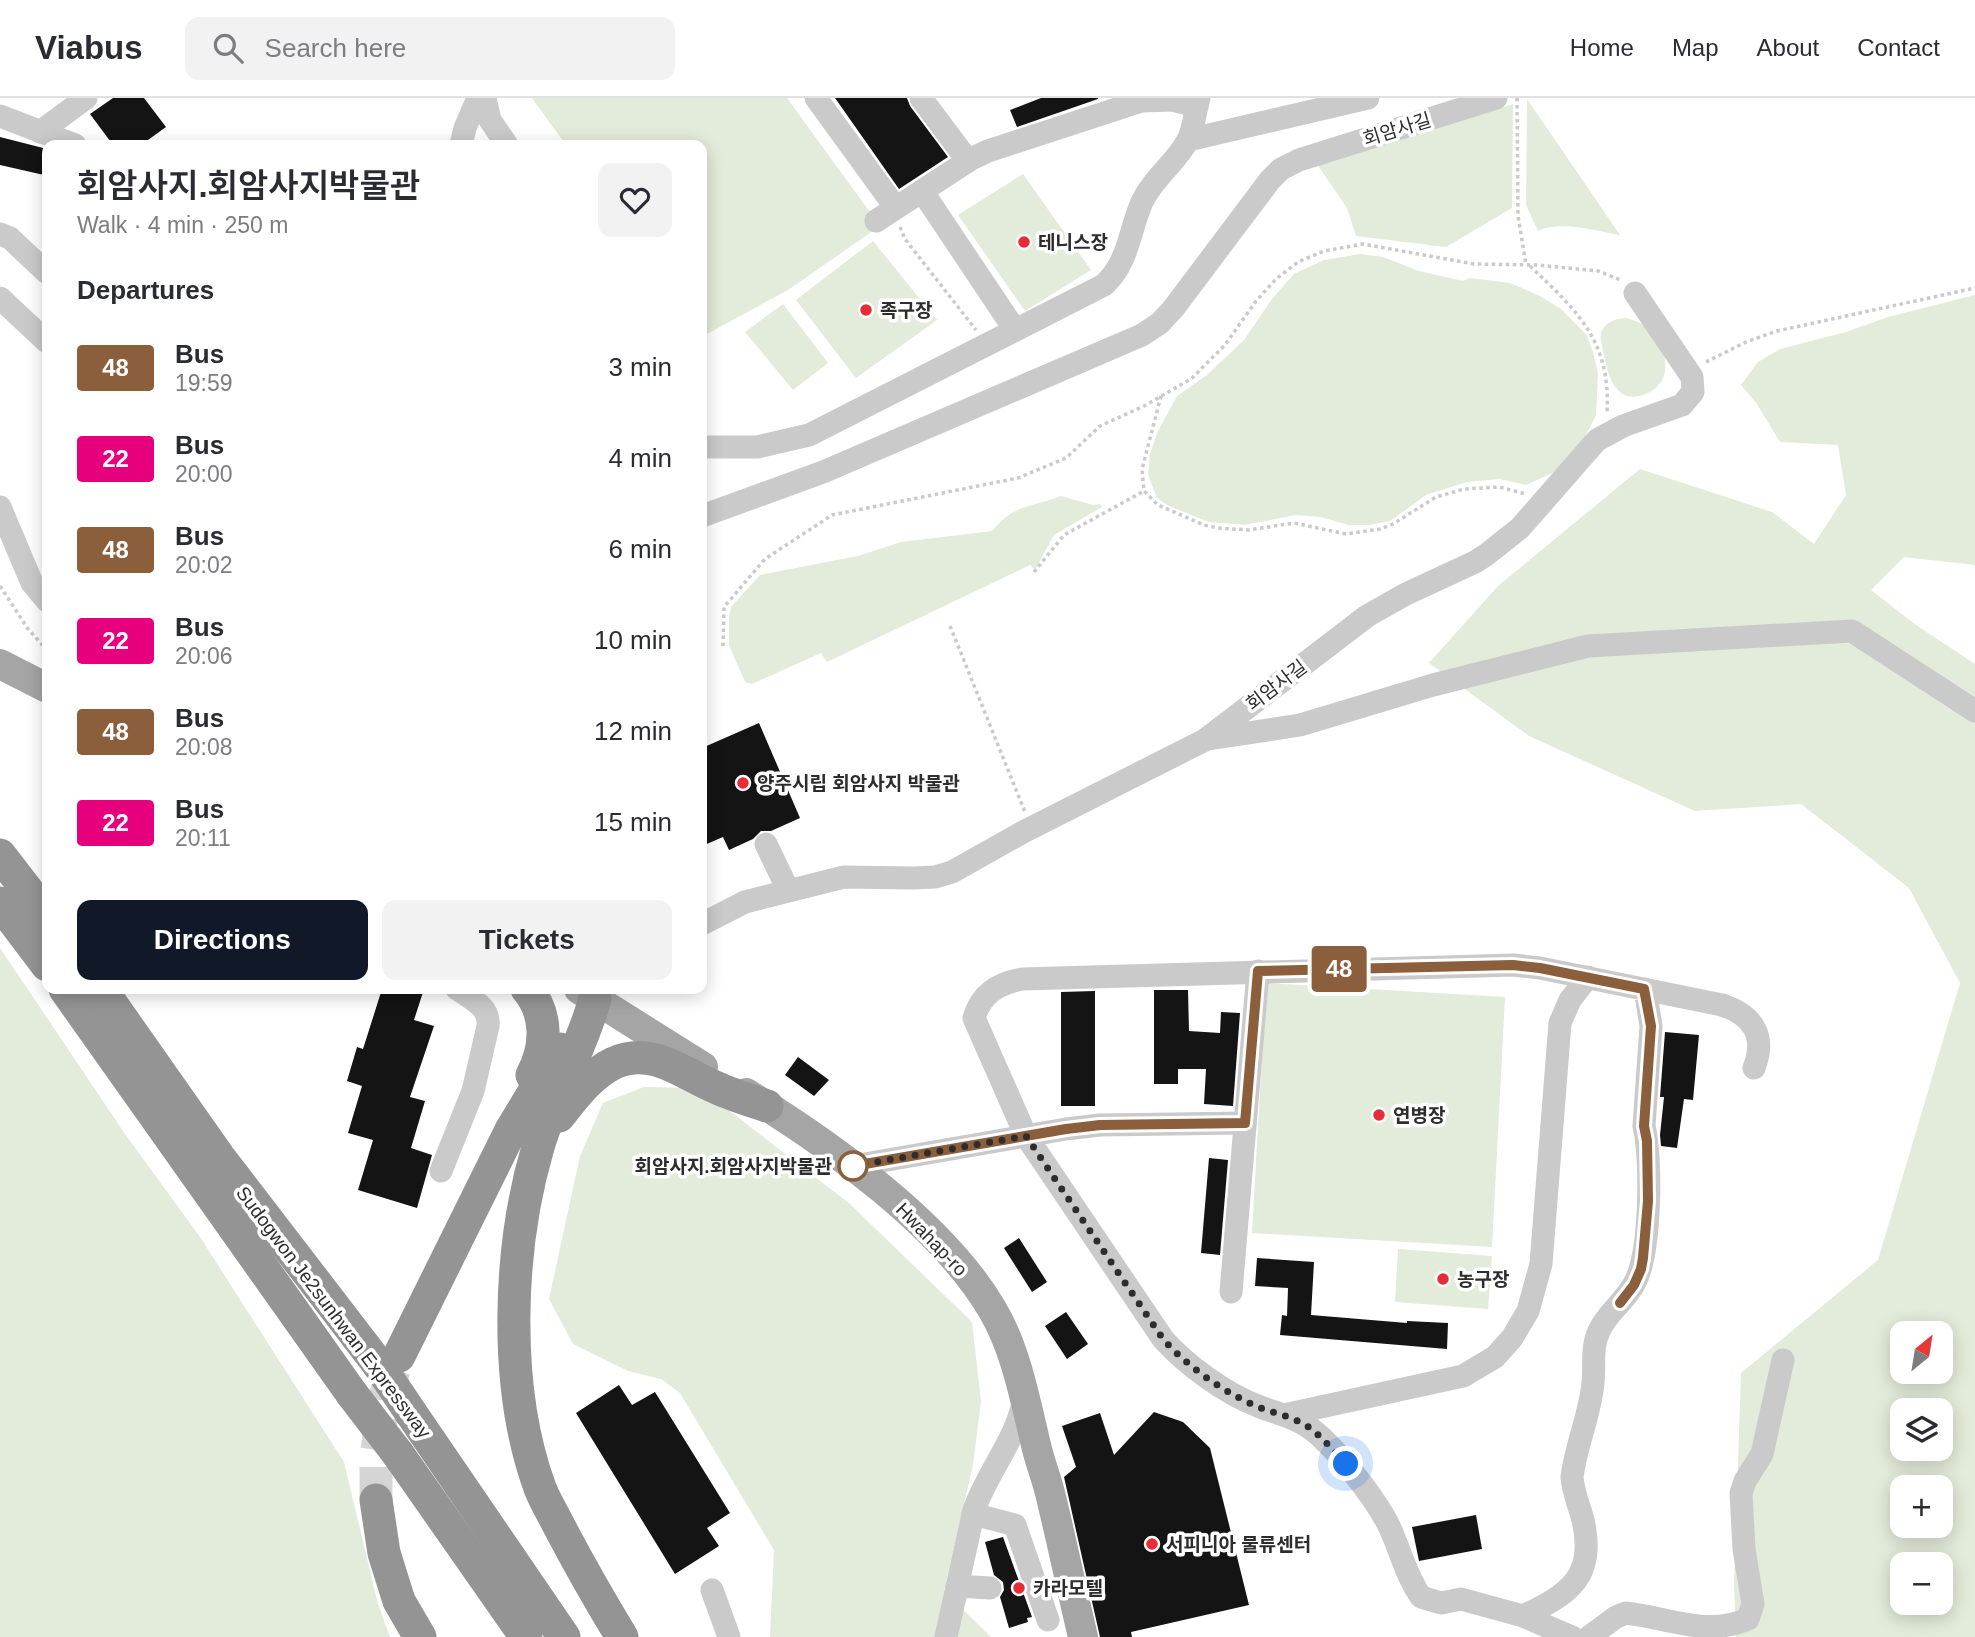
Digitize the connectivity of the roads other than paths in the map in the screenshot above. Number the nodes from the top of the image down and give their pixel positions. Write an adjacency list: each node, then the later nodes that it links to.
1 (86, 98): 10 (street)
2 (478, 98): 12 (street)
3 (485, 98): 13 (street)
4 (816, 98): 17 (street)
5 (921, 98): 15 (street)
6 (1368, 98): 14 (street)
7 (1496, 98): 27 (street, 회암사길)
8 (1198, 102): 14 (street); 15 (street)
9 (0, 116): 10 (street)
10 (40, 132): 11 (street)
11 (62, 140)
12 (462, 140)
13 (504, 140)
14 (1188, 140): 23 (street)
15 (968, 161): 16 (street)
16 (922, 191): 17 (street); 23 (street)
17 (896, 208): 18 (street)
18 (876, 221)
19 (0, 234): 20 (street)
20 (42, 268)
21 (1635, 293): 32 (street, 회암사길)
22 (0, 298): 24 (street)
23 (1016, 330): 25 (street)
24 (42, 337)
25 (707, 447)
26 (0, 507): 28 (street)
27 (707, 514)
28 (42, 595)
29 (0, 664): 30 (main road)
30 (42, 685)
31 (1975, 711): 32 (street)
32 (1205, 740): 35 (street, 회암사길)
33 (766, 844): 35 (street)
34 (0, 855): 37 (highway)
35 (788, 890): 38 (street, 회암사길)
36 (0, 903): 39 (highway)
37 (42, 910)
38 (707, 921)
39 (42, 958)
40 (1258, 971): 41 (street); 51 (street); 53 (street)
41 (1588, 977): 42 (street); 59 (street)
42 (1644, 989): 49 (street); 66 (street)
43 (69, 994): 69 (highway, Sudogwon Je2sunhwan Expressway, bridge)
44 (105, 994): 57 (highway, Sudogwon Je2sunhwan Expressway)
45 (464, 994): 55 (street)
46 (530, 994): 52 (highway)
47 (591, 994): 52 (highway)
48 (595, 994): 50 (main road, Hwahap-ro)
49 (1754, 1068)
50 (766, 1106): 52 (highway); 54 (main road, Hwahap-ro)
51 (1245, 1123): 53 (street); 56 (street)
52 (525, 1136): 57 (highway); 71 (highway)
53 (1026, 1136): 54 (street); 59 (street)
54 (853, 1166): 60 (main road, Hwahap-ro)
55 (441, 1171)
56 (1231, 1292)
57 (388, 1360): 70 (highway, Sudogwon Je2sunhwan Expressway, bridge)
58 (1783, 1360): 76 (street)
59 (1284, 1415): 66 (street)
60 (1025, 1438): 62 (street); 74 (main road, Hwahap-ro)
61 (376, 1500): 68 (highway)
62 (973, 1514): 63 (street); 67 (street)
63 (957, 1586): 64 (street); 73 (street)
64 (990, 1588)
65 (712, 1590): 72 (street)
66 (1523, 1616): 75 (street)
67 (1048, 1620)
68 (419, 1637)
69 (526, 1637)
70 (564, 1637)
71 (622, 1637)
72 (729, 1637)
73 (946, 1637)
74 (1083, 1637)
75 (1572, 1637)
76 (1589, 1637)

